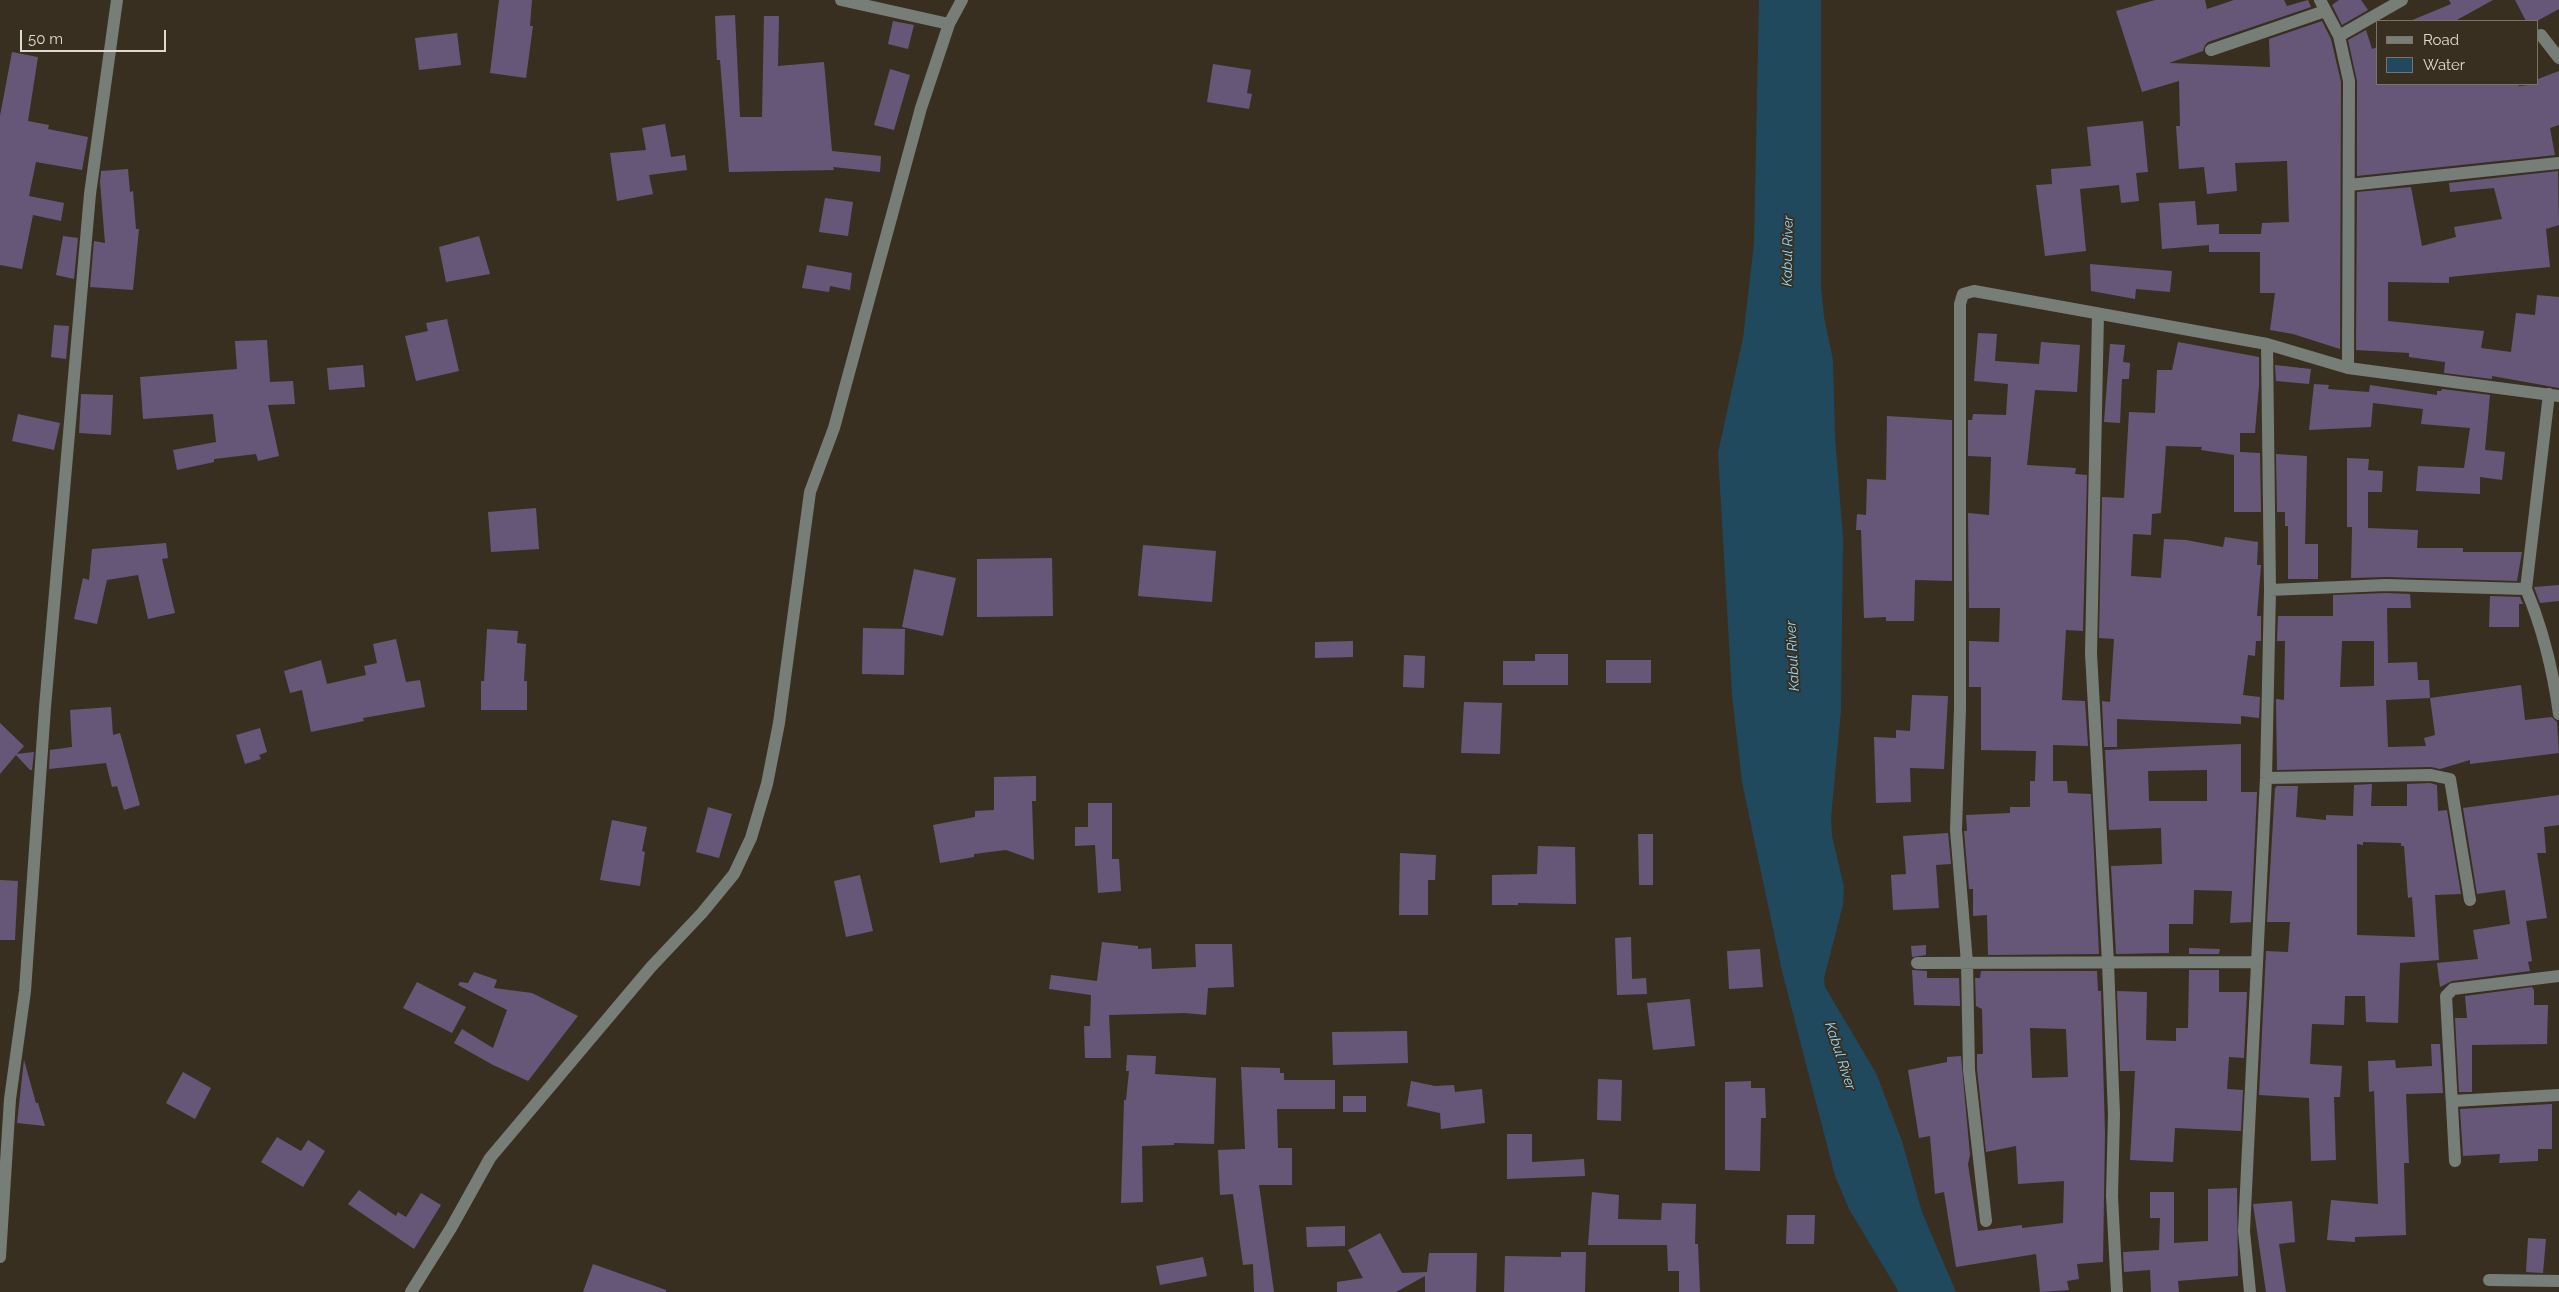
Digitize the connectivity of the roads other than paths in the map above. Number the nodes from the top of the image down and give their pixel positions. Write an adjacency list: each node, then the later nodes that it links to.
1 (117, 0): 32 (street)
2 (841, 0): 6 (street)
3 (962, 0): 6 (street)
4 (2402, 0): 8 (street)
5 (2322, 6): 8 (street); 9 (street)
6 (949, 24): 35 (street)
7 (2541, 35): 10 (street)
8 (2340, 36): 12 (street)
9 (2211, 50)
10 (2559, 58)
11 (2559, 163): 12 (street)
12 (2349, 185): 15 (street)
13 (2098, 314): 14 (street); 25 (street); 26 (street)
14 (2267, 344): 15 (street); 18 (street)
15 (2348, 368): 16 (street)
16 (2554, 395): 17 (street)
17 (2526, 589): 18 (street); 19 (street)
18 (2270, 590): 21 (street)
19 (2557, 678): 20 (street)
20 (2559, 714)
21 (2266, 778): 22 (street); 23 (street)
22 (2470, 900)
23 (2257, 962): 26 (street); 37 (street)
24 (1917, 963): 25 (street)
25 (1967, 963): 26 (street); 31 (street)
26 (2108, 963): 36 (street)
27 (2559, 976): 29 (street)
28 (2559, 1095): 29 (street)
29 (2453, 1101): 30 (street)
30 (2455, 1161)
31 (1986, 1221)
32 (0, 1257)
33 (2489, 1280): 34 (street)
34 (2559, 1281)
35 (411, 1292)
36 (2117, 1292)
37 (2250, 1292)

